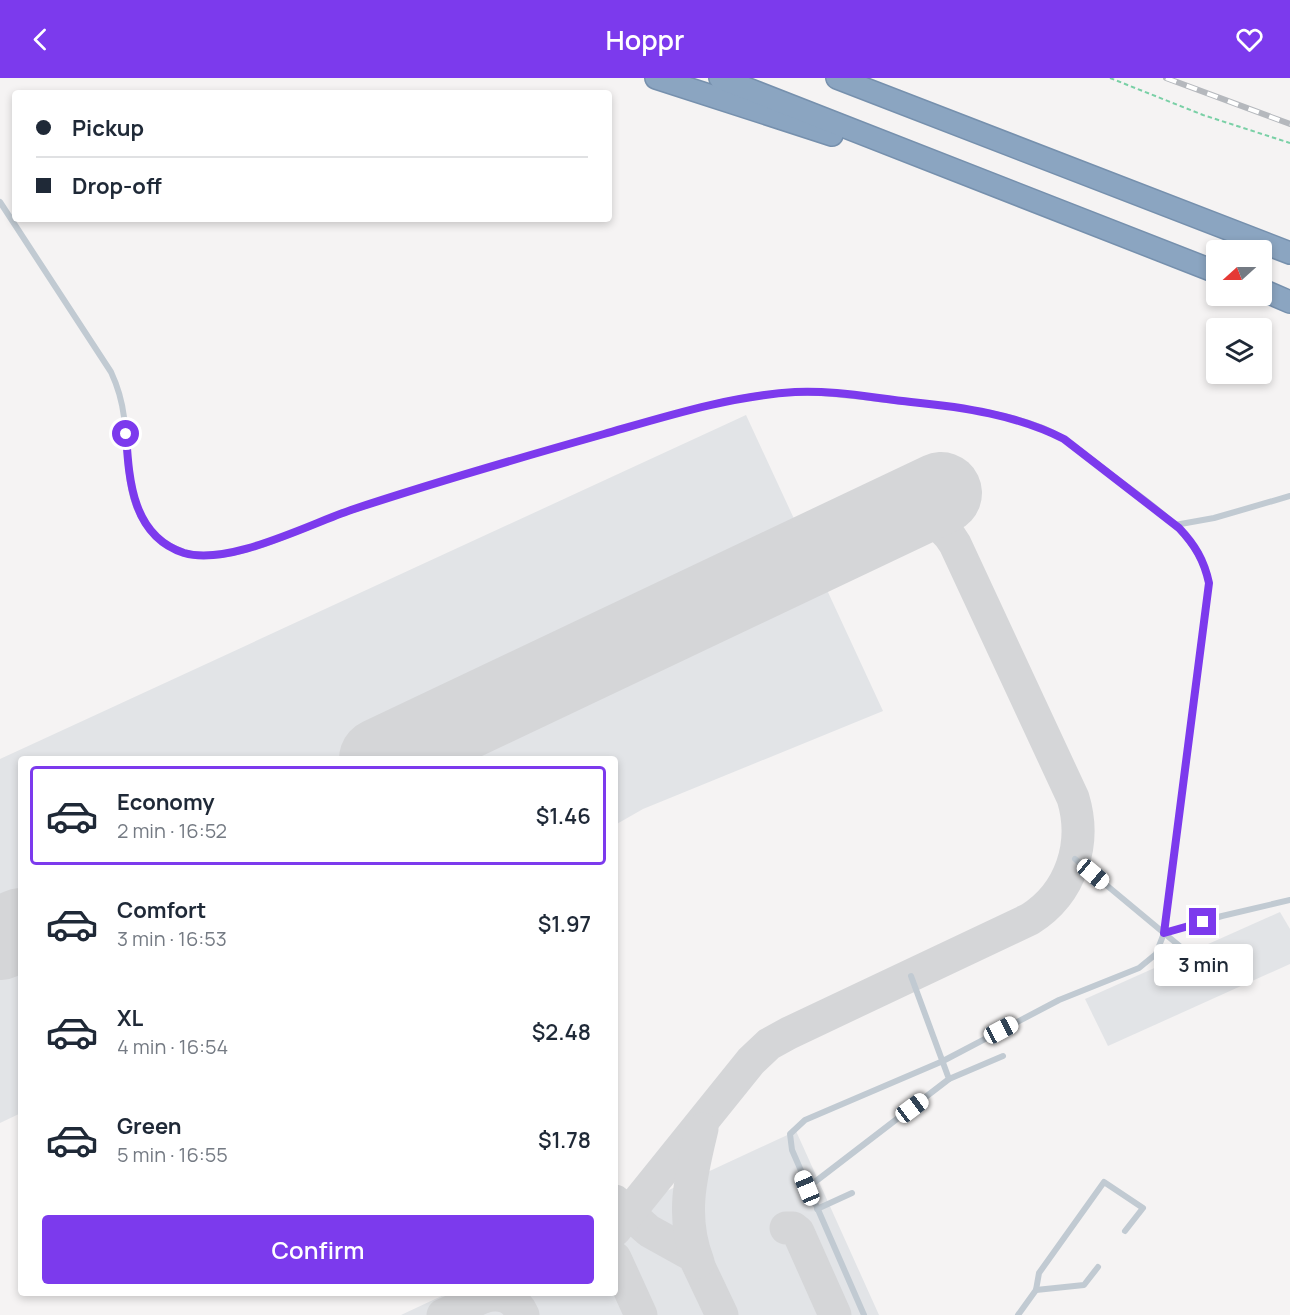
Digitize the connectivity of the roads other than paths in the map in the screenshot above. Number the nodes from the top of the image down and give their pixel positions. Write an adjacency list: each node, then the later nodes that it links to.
1 (656, 78): 4 (highway)
2 (720, 78): 4 (highway)
3 (837, 78): 8 (highway)
4 (1023, 195): 9 (highway)
5 (0, 202): 6 (lane)
6 (12, 220)
7 (13, 222): 13 (lane)
8 (1290, 253)
9 (1206, 268)
10 (1272, 294): 11 (highway)
11 (1290, 302)
12 (1290, 496): 13 (lane)
13 (1175, 525): 16 (lane)
14 (1075, 859): 16 (lane)
15 (1290, 900): 16 (lane)
16 (1164, 933): 17 (lane); 20 (lane)
17 (1188, 953)
18 (910, 976): 20 (lane)
19 (1003, 1056): 21 (lane)
20 (943, 1062): 21 (lane); 22 (lane)
21 (949, 1079): 22 (lane)
22 (807, 1188): 24 (lane)
23 (852, 1193): 24 (lane)
24 (817, 1209): 28 (lane)
25 (1125, 1231): 27 (lane)
26 (1098, 1267): 27 (lane)
27 (1036, 1290): 29 (lane)
28 (864, 1315)
29 (1018, 1315)

